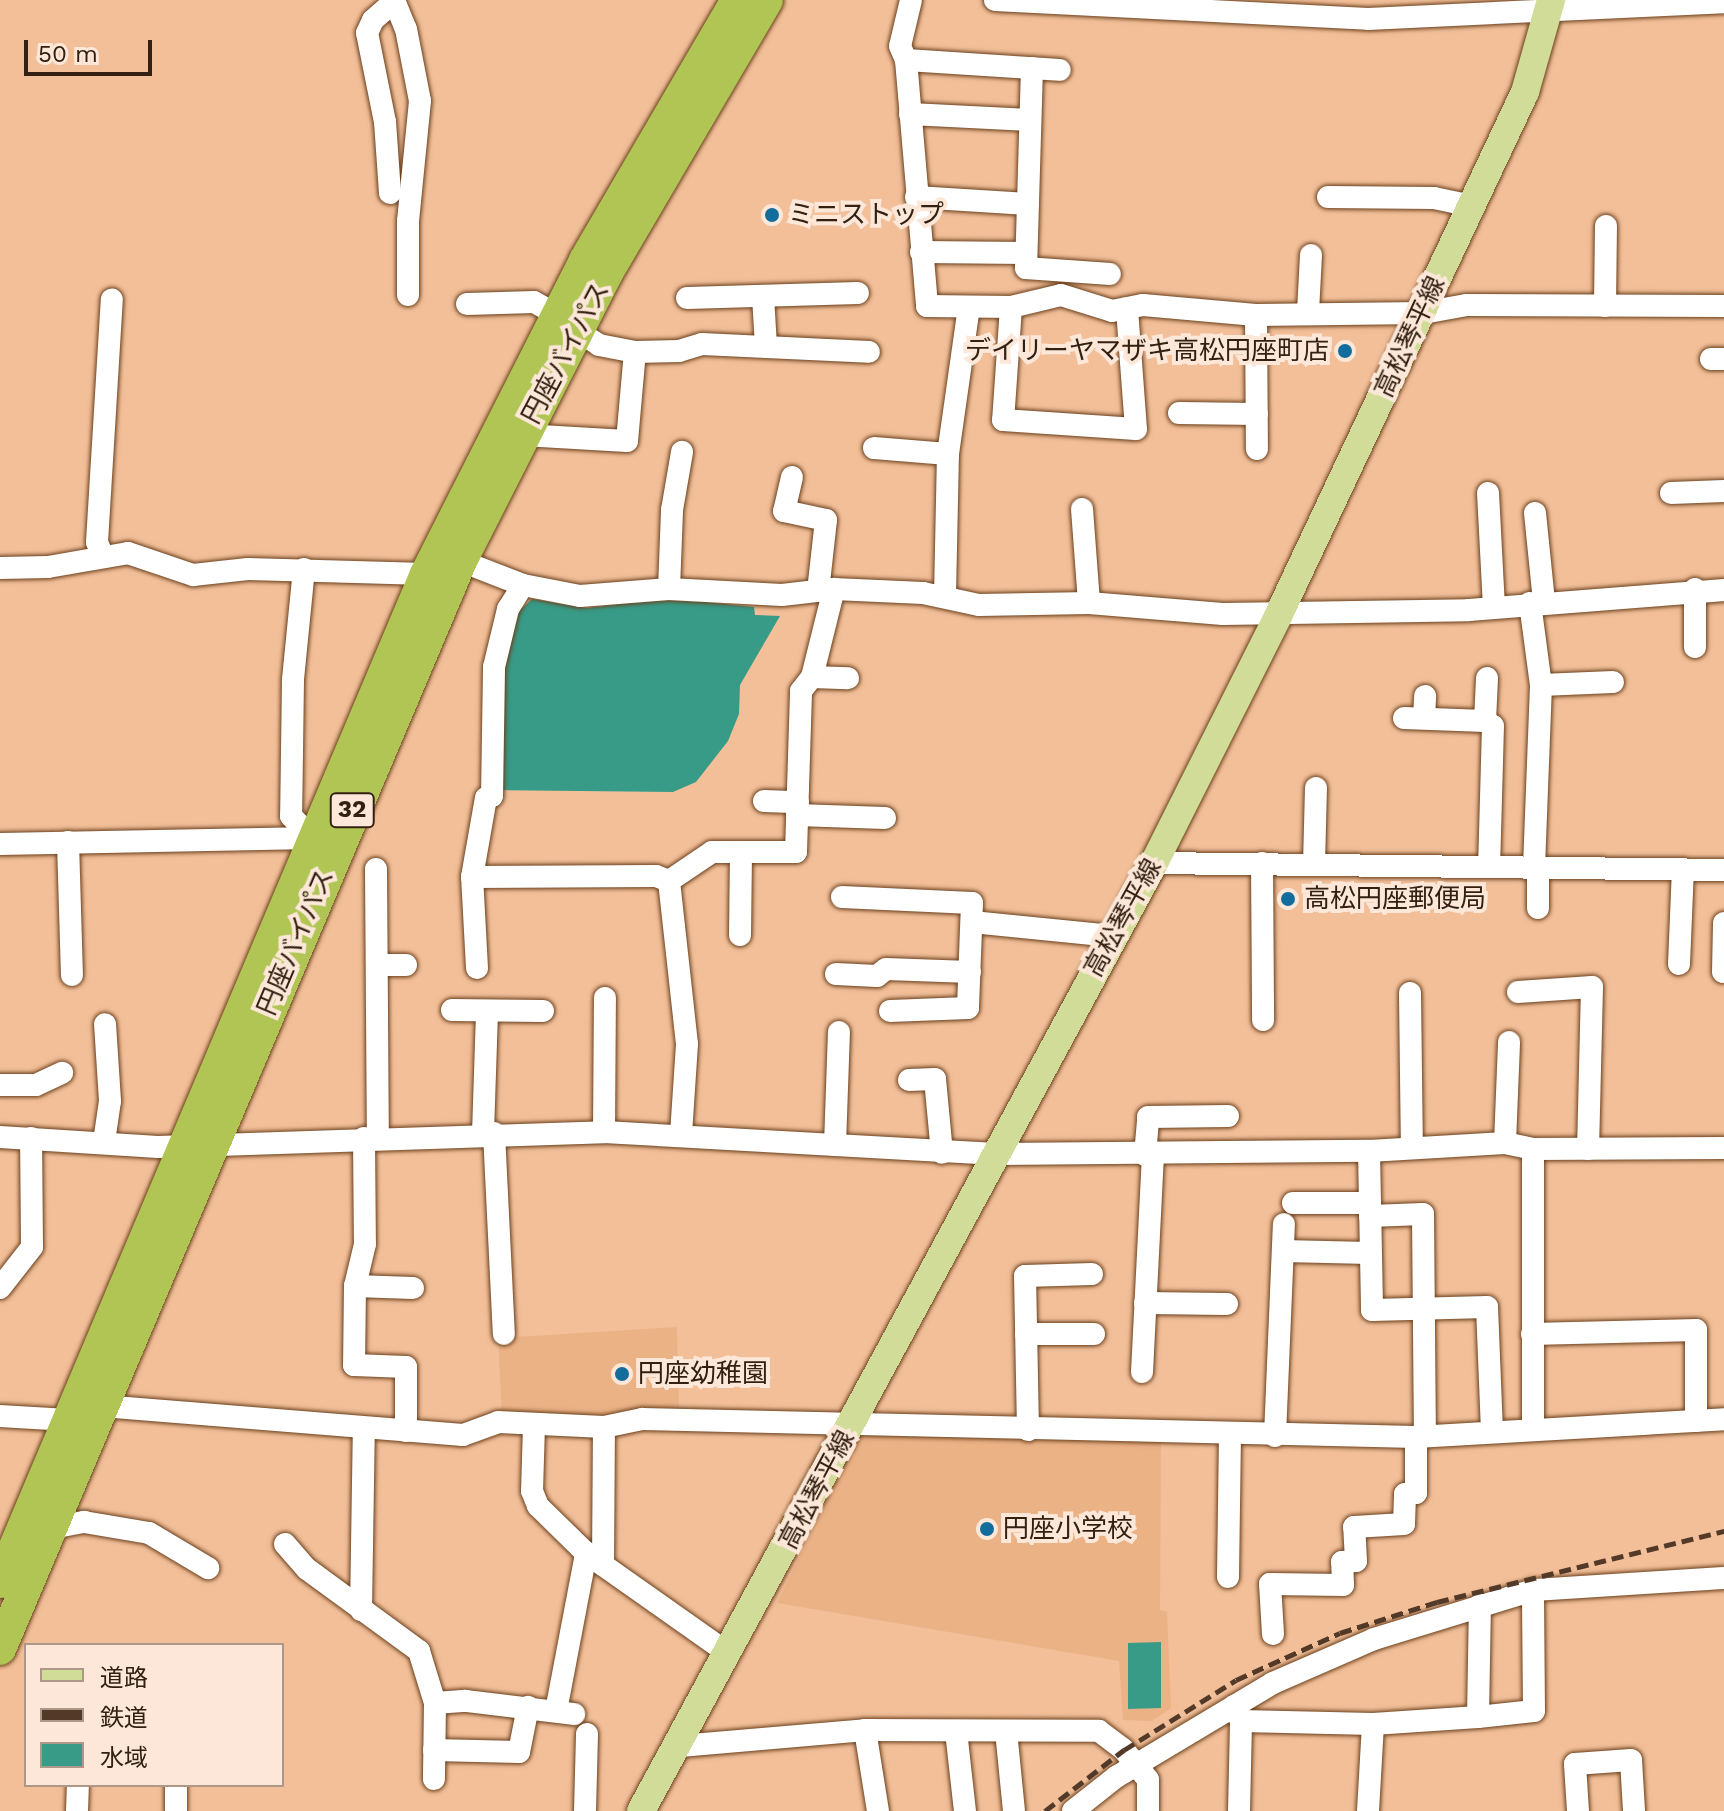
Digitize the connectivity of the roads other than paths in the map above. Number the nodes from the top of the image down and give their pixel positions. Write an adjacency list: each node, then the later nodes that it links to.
1 (737, 0): 37 (highway, 円座バイパス / 32)
2 (767, 0): 37 (highway, 円座バイパス / 32)
3 (911, 0): 8 (street)
4 (995, 0): 7 (street)
5 (394, 1): 13 (street); 24 (street)
6 (1724, 2): 7 (street)
7 (1550, 6): 17 (main road, 高松琴平線)
8 (906, 60): 9 (street); 11 (street)
9 (1032, 68): 10 (street); 12 (street)
10 (1060, 70)
11 (910, 114): 12 (street); 14 (street)
12 (1030, 120): 16 (street)
13 (390, 193)
14 (916, 197): 16 (street); 19 (street)
15 (1328, 197): 17 (street)
16 (1028, 204): 20 (street)
17 (1472, 206): 35 (main road, 高松琴平線)
18 (1606, 227): 29 (street)
19 (921, 252): 20 (street); 31 (street)
20 (1026, 253): 22 (street)
21 (1311, 255): 34 (street)
22 (1110, 274)
23 (858, 293): 25 (street)
24 (408, 295)
25 (763, 296): 26 (street); 38 (street)
26 (687, 298)
27 (112, 299): 54 (street)
28 (467, 304): 37 (street)
29 (1605, 306): 30 (street); 35 (street)
30 (1724, 306)
31 (969, 307): 32 (street); 47 (street)
32 (1011, 307): 33 (street); 33 (street)
33 (1127, 308): 36 (street)
34 (1308, 312): 35 (street); 36 (street)
35 (1422, 313): 68 (main road, 高松琴平線)
36 (1256, 315): 42 (street)
37 (567, 322): 39 (street); 43 (highway, 円座バイパス / 32); 58 (highway, 円座バイパス / 32)
38 (766, 347): 39 (street); 40 (street)
39 (635, 352): 43 (street)
40 (869, 352)
41 (1179, 413): 42 (street)
42 (1257, 414): 45 (street)
43 (523, 435): 55 (highway, 円座バイパス / 32)
44 (874, 448): 47 (street)
45 (1257, 449)
46 (682, 452): 60 (street)
47 (948, 454): 64 (street)
48 (792, 477): 62 (street)
49 (1724, 491): 51 (street)
50 (1488, 493): 67 (street)
51 (1671, 493)
52 (1082, 509): 66 (street)
53 (1535, 513): 65 (street)
54 (102, 554): 56 (street); 57 (street)
55 (461, 561): 58 (street); 59 (street); 83 (highway, 円座バイパス / 32)
56 (0, 568)
57 (304, 569): 58 (street); 83 (street)
58 (426, 574): 83 (highway, 円座バイパス / 32)
59 (523, 585): 60 (street); 93 (street)
60 (669, 589): 62 (street)
61 (1695, 589): 63 (street); 65 (street); 69 (street)
62 (826, 590): 64 (street); 70 (street)
63 (1724, 590)
64 (945, 596): 66 (street)
65 (1537, 602): 67 (street); 74 (street)
66 (1089, 603): 68 (street)
67 (1494, 607): 68 (street)
68 (1279, 614): 85 (main road, 高松琴平線)
69 (1695, 647)
70 (812, 677): 71 (street); 79 (street)
71 (848, 678)
72 (1487, 678): 76 (street)
73 (1613, 682): 74 (street)
74 (1541, 685): 89 (street)
75 (1417, 711): 76 (street)
76 (1485, 721): 88 (street)
77 (1316, 788): 87 (street)
78 (764, 801): 79 (street)
79 (797, 808): 80 (street); 84 (street)
80 (885, 818)
81 (68, 842): 82 (street); 83 (street); 108 (street)
82 (0, 844)
83 (323, 844): 133 (highway, 円座バイパス / 32)
84 (741, 852): 94 (street); 99 (street)
85 (1154, 863): 86 (street); 100 (main road, 高松琴平線)
86 (1262, 863): 87 (street); 116 (street)
87 (1314, 864): 88 (street)
88 (1489, 866): 89 (street)
89 (1536, 867): 91 (street); 96 (street)
90 (376, 869): 102 (street)
91 (1683, 869): 92 (street); 101 (street)
92 (1724, 870)
93 (472, 877): 94 (street); 104 (street)
94 (669, 881): 126 (street)
95 (842, 897): 97 (street)
96 (1538, 908)
97 (972, 922): 100 (street); 105 (street)
98 (1724, 923): 106 (street)
99 (740, 935)
100 (1112, 936): 140 (main road, 高松琴平線)
101 (1679, 964)
102 (377, 965): 103 (street); 129 (street)
103 (406, 965)
104 (477, 968)
105 (970, 972): 107 (street); 115 (street)
106 (1723, 972)
107 (836, 974)
108 (72, 975)
109 (1518, 992): 137 (street)
110 (1410, 993): 134 (street)
111 (605, 998): 124 (street)
112 (452, 1010): 113 (street)
113 (487, 1011): 114 (street); 125 (street)
114 (543, 1011)
115 (890, 1011)
116 (1263, 1020)
117 (105, 1024): 130 (street)
118 (839, 1032): 132 (street)
119 (1509, 1042): 131 (street)
120 (62, 1073): 122 (street)
121 (909, 1080): 139 (street)
122 (0, 1085)
123 (1228, 1116): 141 (street)
124 (604, 1132): 125 (street); 126 (street)
125 (488, 1133): 129 (street); 154 (street)
126 (681, 1135): 132 (street)
127 (0, 1137): 128 (street)
128 (31, 1138): 130 (street); 149 (street)
129 (371, 1138): 133 (street); 148 (street)
130 (104, 1142): 133 (street)
131 (1505, 1143): 134 (street); 136 (street)
132 (835, 1145): 139 (street)
133 (197, 1146): 159 (highway, 円座バイパス / 32); 162 (highway, 円座バイパス / 32)
134 (1412, 1146): 138 (street)
135 (1724, 1148): 137 (street)
136 (1533, 1149): 137 (street); 157 (street)
137 (1588, 1149)
138 (1369, 1151): 141 (street); 143 (street)
139 (942, 1153): 140 (street)
140 (996, 1154): 141 (street); 163 (main road, 高松琴平線)
141 (1149, 1155): 151 (street)
142 (1293, 1203): 143 (street)
143 (1370, 1210): 146 (street); 153 (street)
144 (1284, 1224): 145 (street)
145 (1283, 1251): 146 (street); 173 (street)
146 (1369, 1253): 153 (street)
147 (1092, 1274): 155 (street)
148 (355, 1286): 150 (street); 170 (street)
149 (0, 1288)
150 (413, 1288)
151 (1145, 1303): 152 (street); 158 (street)
152 (1227, 1304)
153 (1424, 1308): 171 (street); 174 (street)
154 (504, 1334)
155 (1026, 1334): 156 (street); 169 (street)
156 (1094, 1334)
157 (1532, 1334): 164 (street); 167 (street)
158 (1142, 1372)
159 (102, 1406): 168 (street); 175 (highway, 円座バイパス / 32)
160 (0, 1416): 162 (street)
161 (1724, 1419): 164 (street)
162 (68, 1420): 179 (highway, 円座バイパス / 32)
163 (854, 1421): 166 (street); 169 (street); 187 (main road, 高松琴平線)
164 (1696, 1421): 167 (street)
165 (534, 1425): 166 (street); 170 (street); 177 (street)
166 (604, 1427): 177 (street)
167 (1533, 1427): 171 (street)
168 (364, 1428): 170 (street); 184 (street)
169 (1028, 1430): 172 (street)
170 (406, 1431)
171 (1492, 1431): 174 (street)
172 (1230, 1435): 173 (street); 180 (street)
173 (1275, 1436): 174 (street)
174 (1421, 1437): 185 (street)
175 (52, 1528): 178 (street); 186 (highway, 円座バイパス / 32)
176 (285, 1544): 184 (street)
177 (594, 1559): 187 (street); 189 (street)
178 (208, 1568)
179 (2, 1571)
180 (1228, 1577)
181 (1724, 1578): 182 (street)
182 (1533, 1590): 183 (street); 191 (street)
183 (1480, 1605): 190 (street); 191 (street)
184 (361, 1610): 188 (street)
185 (1273, 1634)
186 (0, 1649)
187 (729, 1654): 197 (main road, 高松琴平線)
188 (435, 1703): 189 (street); 198 (street)
189 (528, 1707): 198 (street)
190 (1238, 1714): 192 (street); 199 (street); 212 (street)
191 (1478, 1717): 192 (street)
192 (1373, 1724): 213 (street)
193 (865, 1730): 194 (street); 197 (street); 207 (street)
194 (956, 1731): 195 (street); 208 (street)
195 (1006, 1731): 199 (street); 209 (street)
196 (587, 1734): 205 (street)
197 (680, 1746): 206 (main road, 高松琴平線)
198 (434, 1750): 200 (street)
199 (1139, 1766): 210 (street); 211 (street)
200 (434, 1779)
201 (78, 1787): 203 (street)
202 (176, 1787): 204 (street)
203 (77, 1811)
204 (176, 1811)
205 (585, 1811)
206 (641, 1811)
207 (878, 1811)
208 (965, 1811)
209 (1014, 1811)
210 (1073, 1811)
211 (1148, 1811)
212 (1239, 1811)
213 (1368, 1811)
214 (1578, 1811): 215 (street)
215 (1634, 1811)

